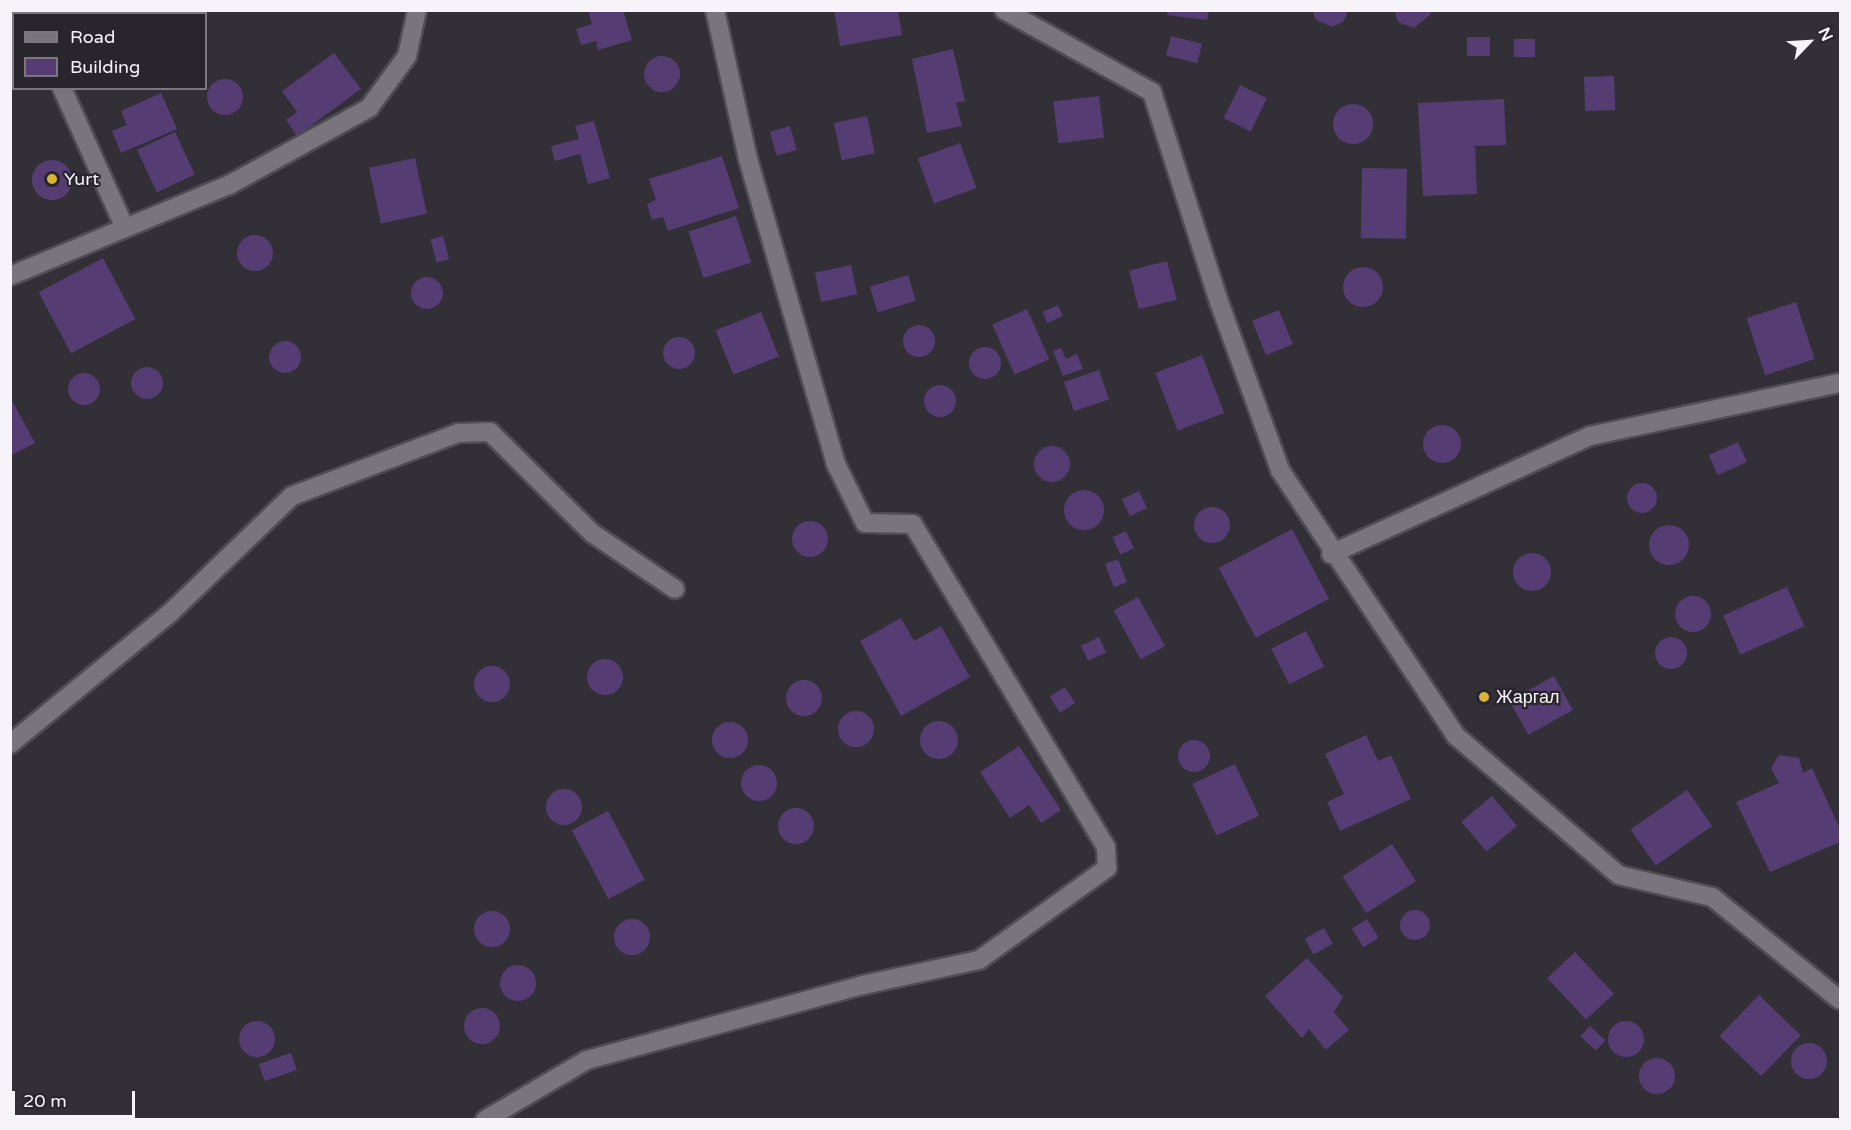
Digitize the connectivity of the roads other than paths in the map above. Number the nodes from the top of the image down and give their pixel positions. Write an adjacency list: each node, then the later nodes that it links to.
1 (417, 10): 5 (street)
2 (715, 10): 12 (street)
3 (1004, 10): 8 (street)
4 (63, 90): 5 (street)
5 (124, 226): 6 (street)
6 (10, 276)
7 (1840, 383): 8 (street)
8 (1331, 554): 11 (street)
9 (675, 589): 10 (street)
10 (10, 744)
11 (1840, 1000)
12 (485, 1119)

